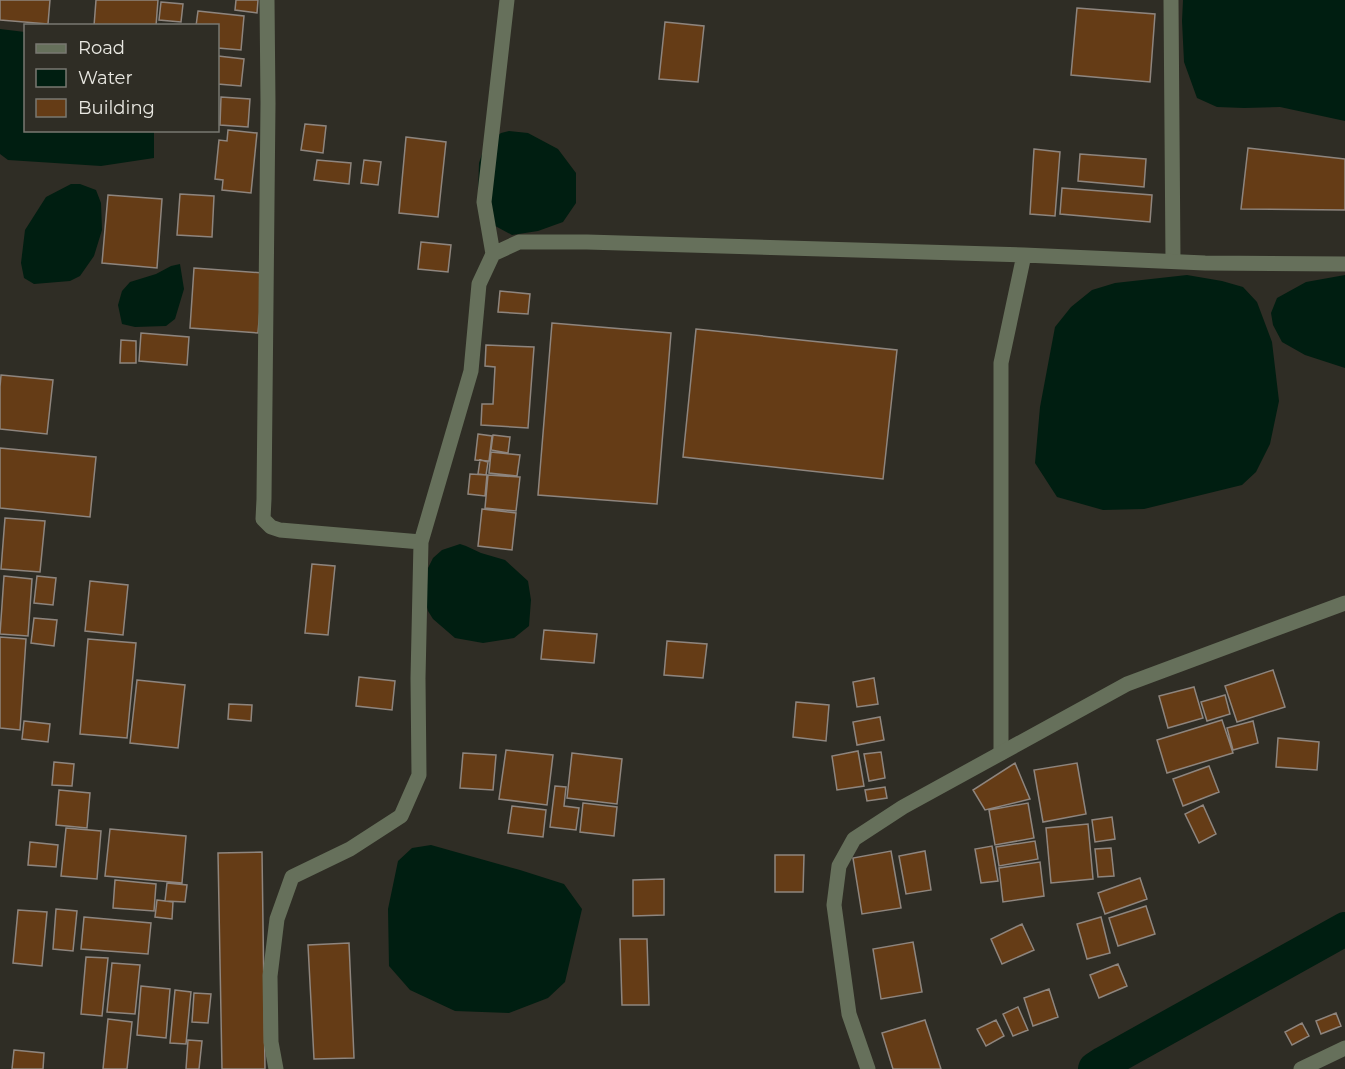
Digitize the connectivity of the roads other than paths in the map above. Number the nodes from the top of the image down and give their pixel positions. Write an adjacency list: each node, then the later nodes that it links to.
1 (267, 0): 8 (street)
2 (507, 0): 4 (street)
3 (1171, 0): 6 (street)
4 (493, 254): 5 (street); 8 (street)
5 (1024, 255): 6 (street); 10 (street)
6 (1173, 261): 7 (street)
7 (1345, 264)
8 (421, 542): 12 (street)
9 (1345, 603): 10 (street)
10 (1001, 753): 13 (street)
11 (1345, 1048): 14 (street)
12 (276, 1069)
13 (868, 1069)
14 (1301, 1069)

